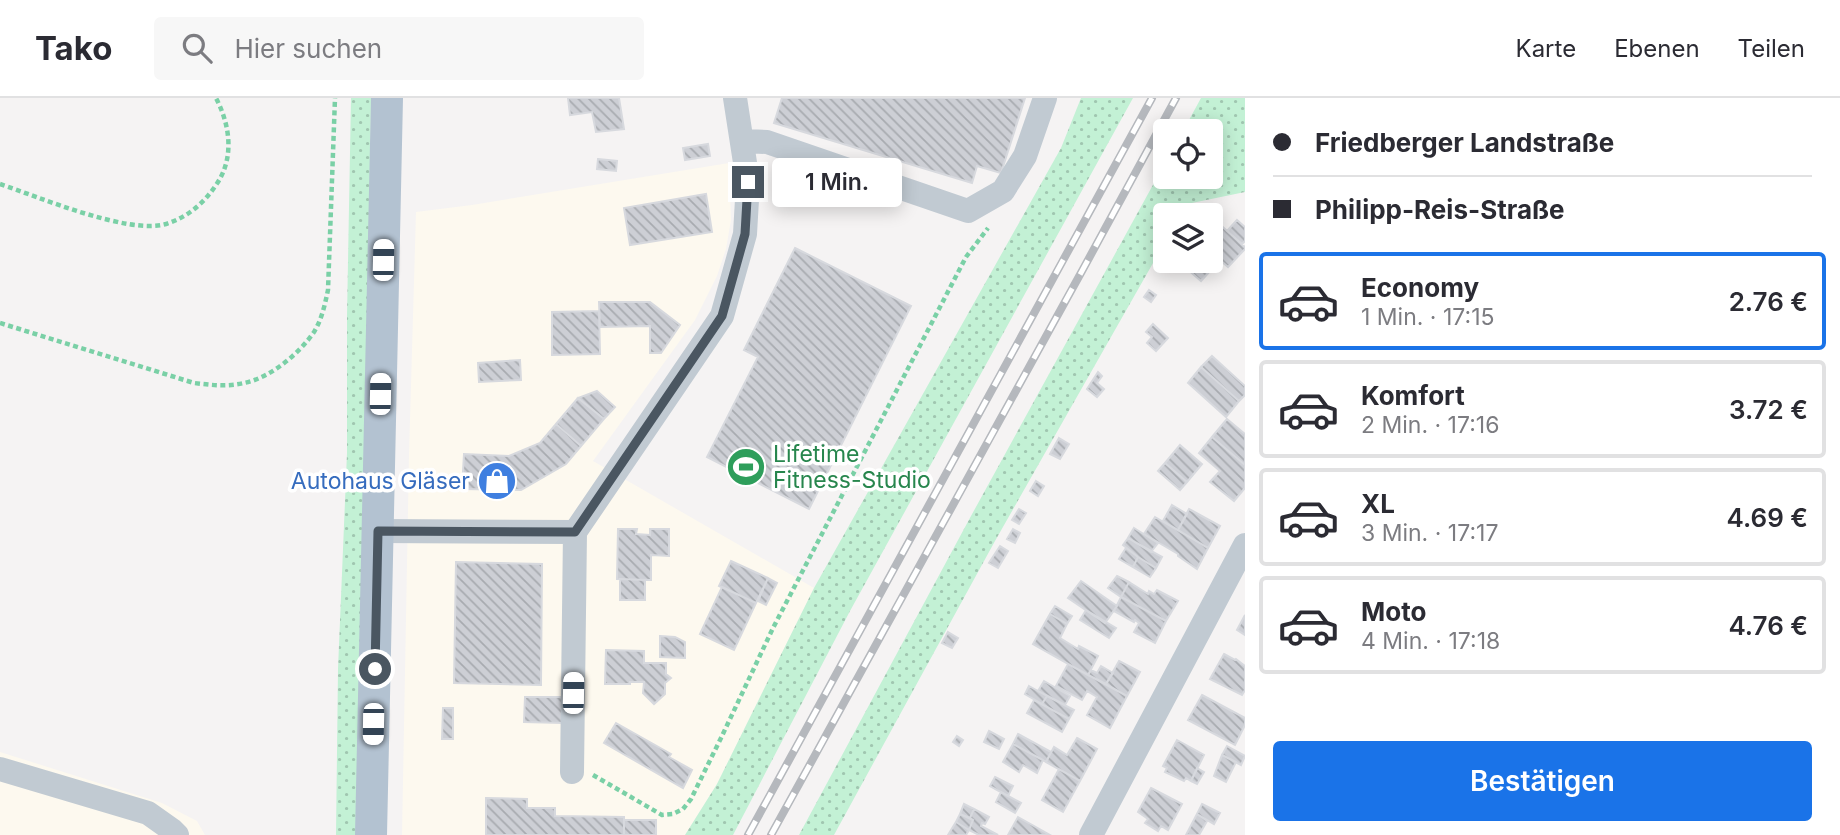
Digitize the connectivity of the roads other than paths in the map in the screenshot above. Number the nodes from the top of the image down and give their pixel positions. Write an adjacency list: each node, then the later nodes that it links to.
1 (387, 98): 5 (main road)
2 (735, 98): 4 (street)
3 (1045, 98): 4 (street)
4 (743, 141): 6 (street)
5 (378, 531): 6 (street); 11 (main road)
6 (575, 532): 9 (street)
7 (1245, 545): 12 (street)
8 (0, 769): 10 (street)
9 (572, 772)
10 (177, 835)
11 (371, 835)
12 (1090, 835)

